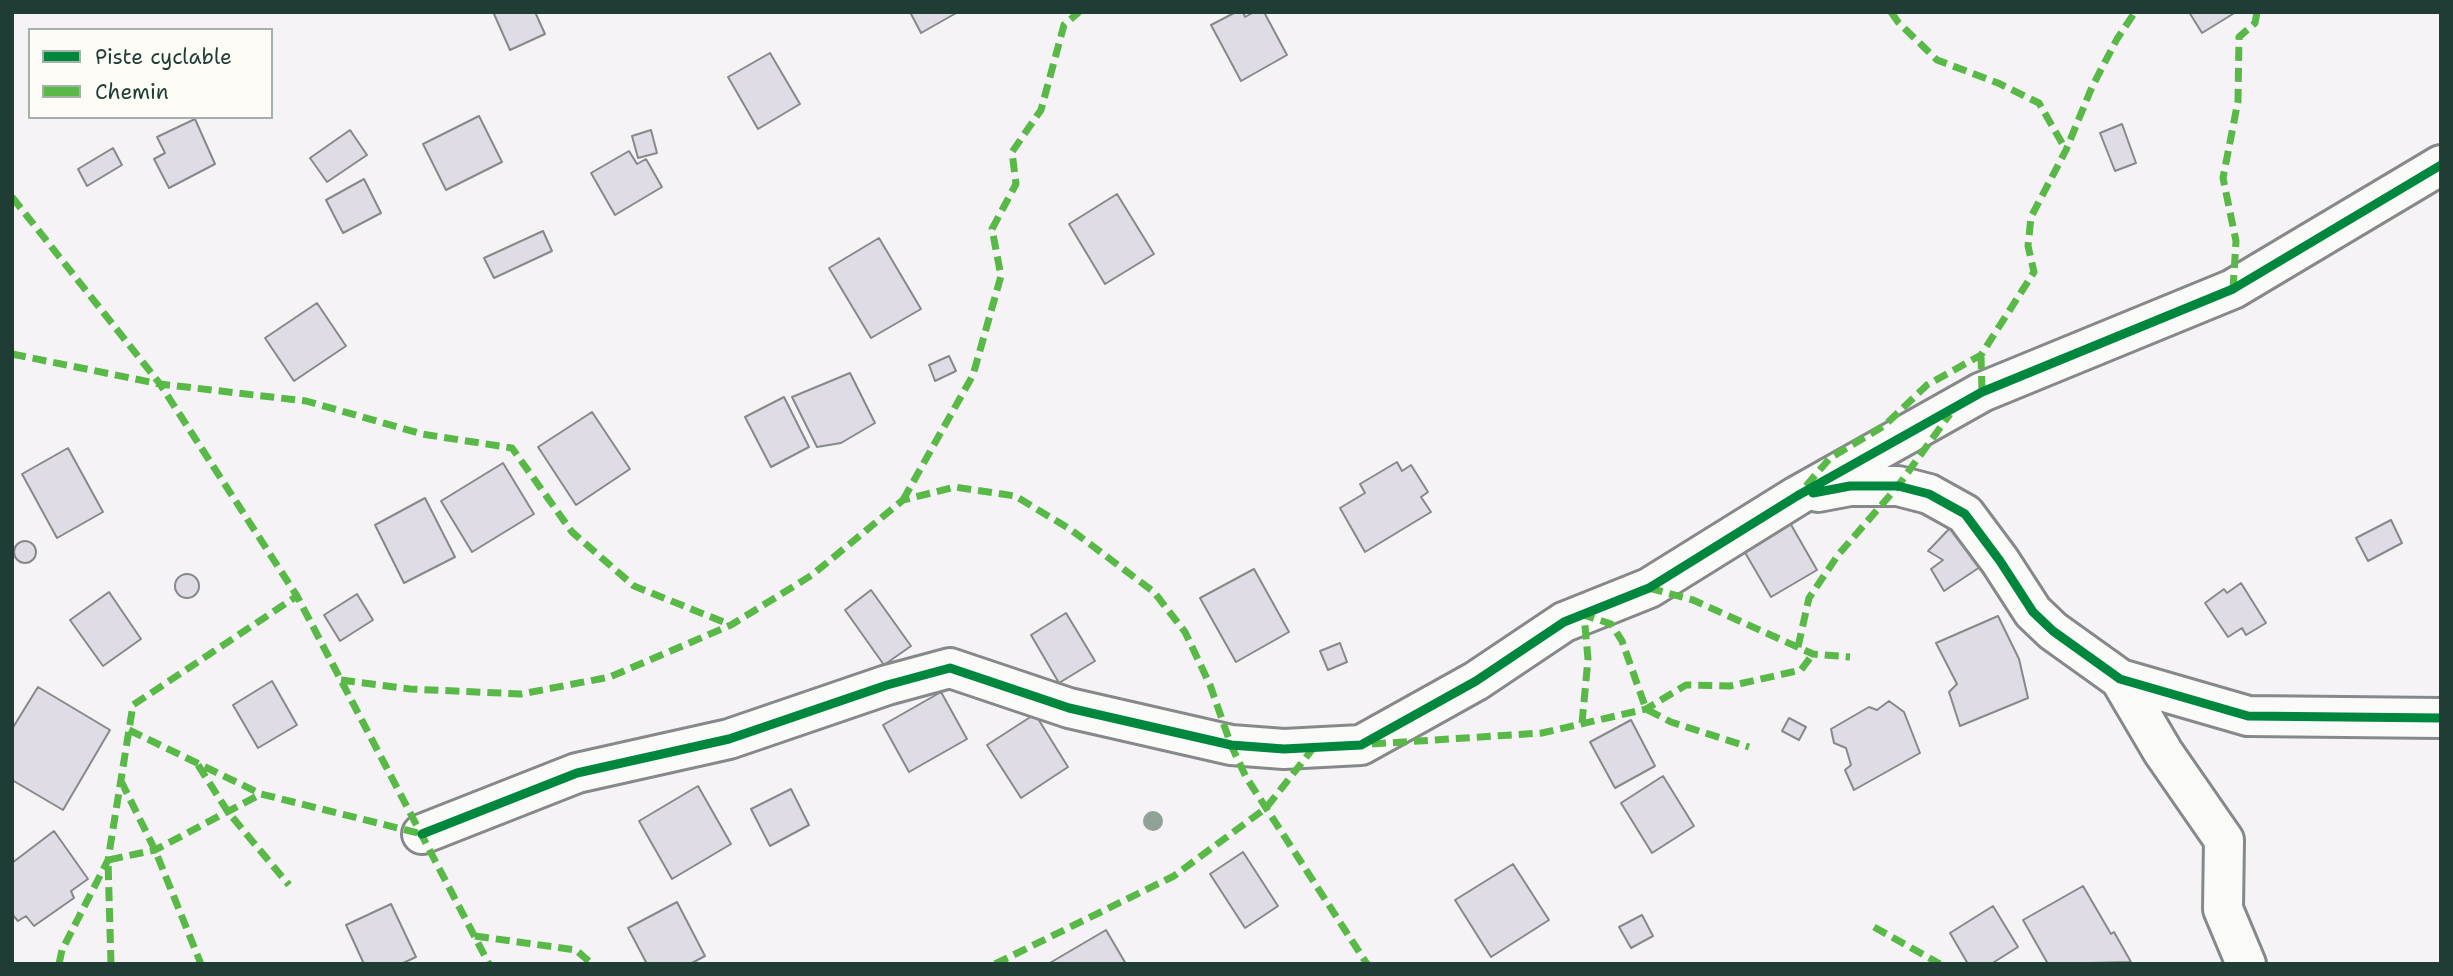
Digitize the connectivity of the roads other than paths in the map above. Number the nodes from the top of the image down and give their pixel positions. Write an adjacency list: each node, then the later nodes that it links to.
1 (2441, 165): 2 (street)
2 (1797, 496): 3 (street); 5 (street)
3 (2120, 679): 4 (street); 6 (street)
4 (2441, 718)
5 (422, 834)
6 (2246, 964)

